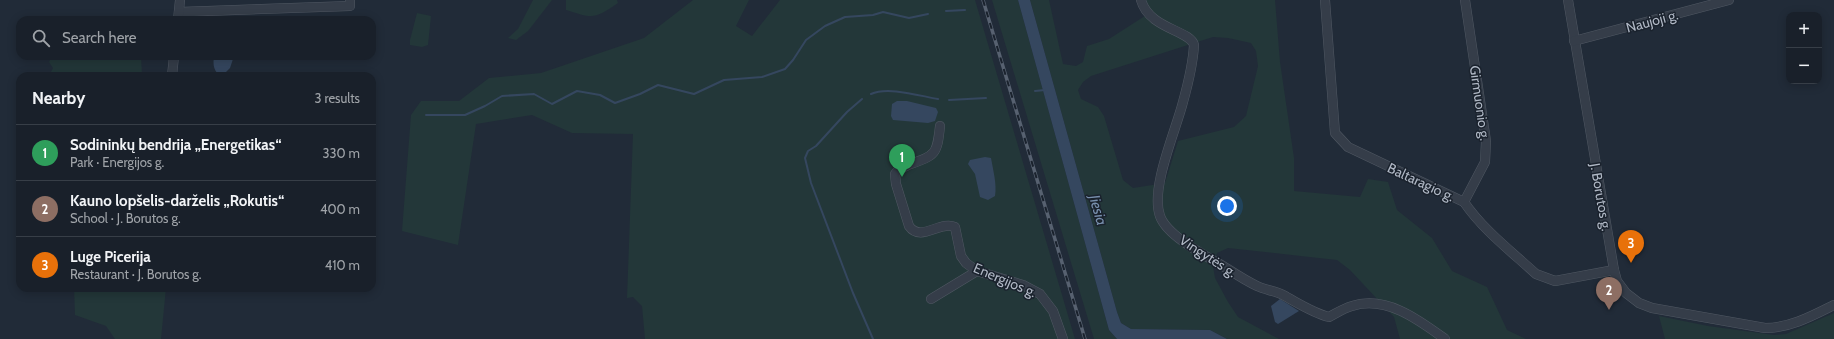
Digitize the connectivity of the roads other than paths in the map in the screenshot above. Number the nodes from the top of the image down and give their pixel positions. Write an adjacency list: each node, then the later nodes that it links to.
1 (180, 0): 8 (street)
2 (350, 0): 8 (street)
3 (1141, 0): 19 (street, Vingytės g.)
4 (1465, 0): 13 (street, Girmuonio g.)
5 (1568, 0): 9 (street, J. Borutos g.)
6 (1729, 0): 9 (street, Naujoji g.)
7 (1324, 2): 13 (street, Baltaragio g.)
8 (179, 16)
9 (1574, 41): 14 (street, J. Borutos g.)
10 (174, 60): 11 (street)
11 (172, 72)
12 (940, 126): 15 (street, Energijos g.)
13 (1464, 202): 14 (street, Baltaragio g.)
14 (1614, 270): 17 (street, J. Borutos g.)
15 (977, 271): 16 (street); 18 (street, Energijos g.)
16 (931, 299)
17 (1834, 305)
18 (1063, 339)
19 (1445, 339)

